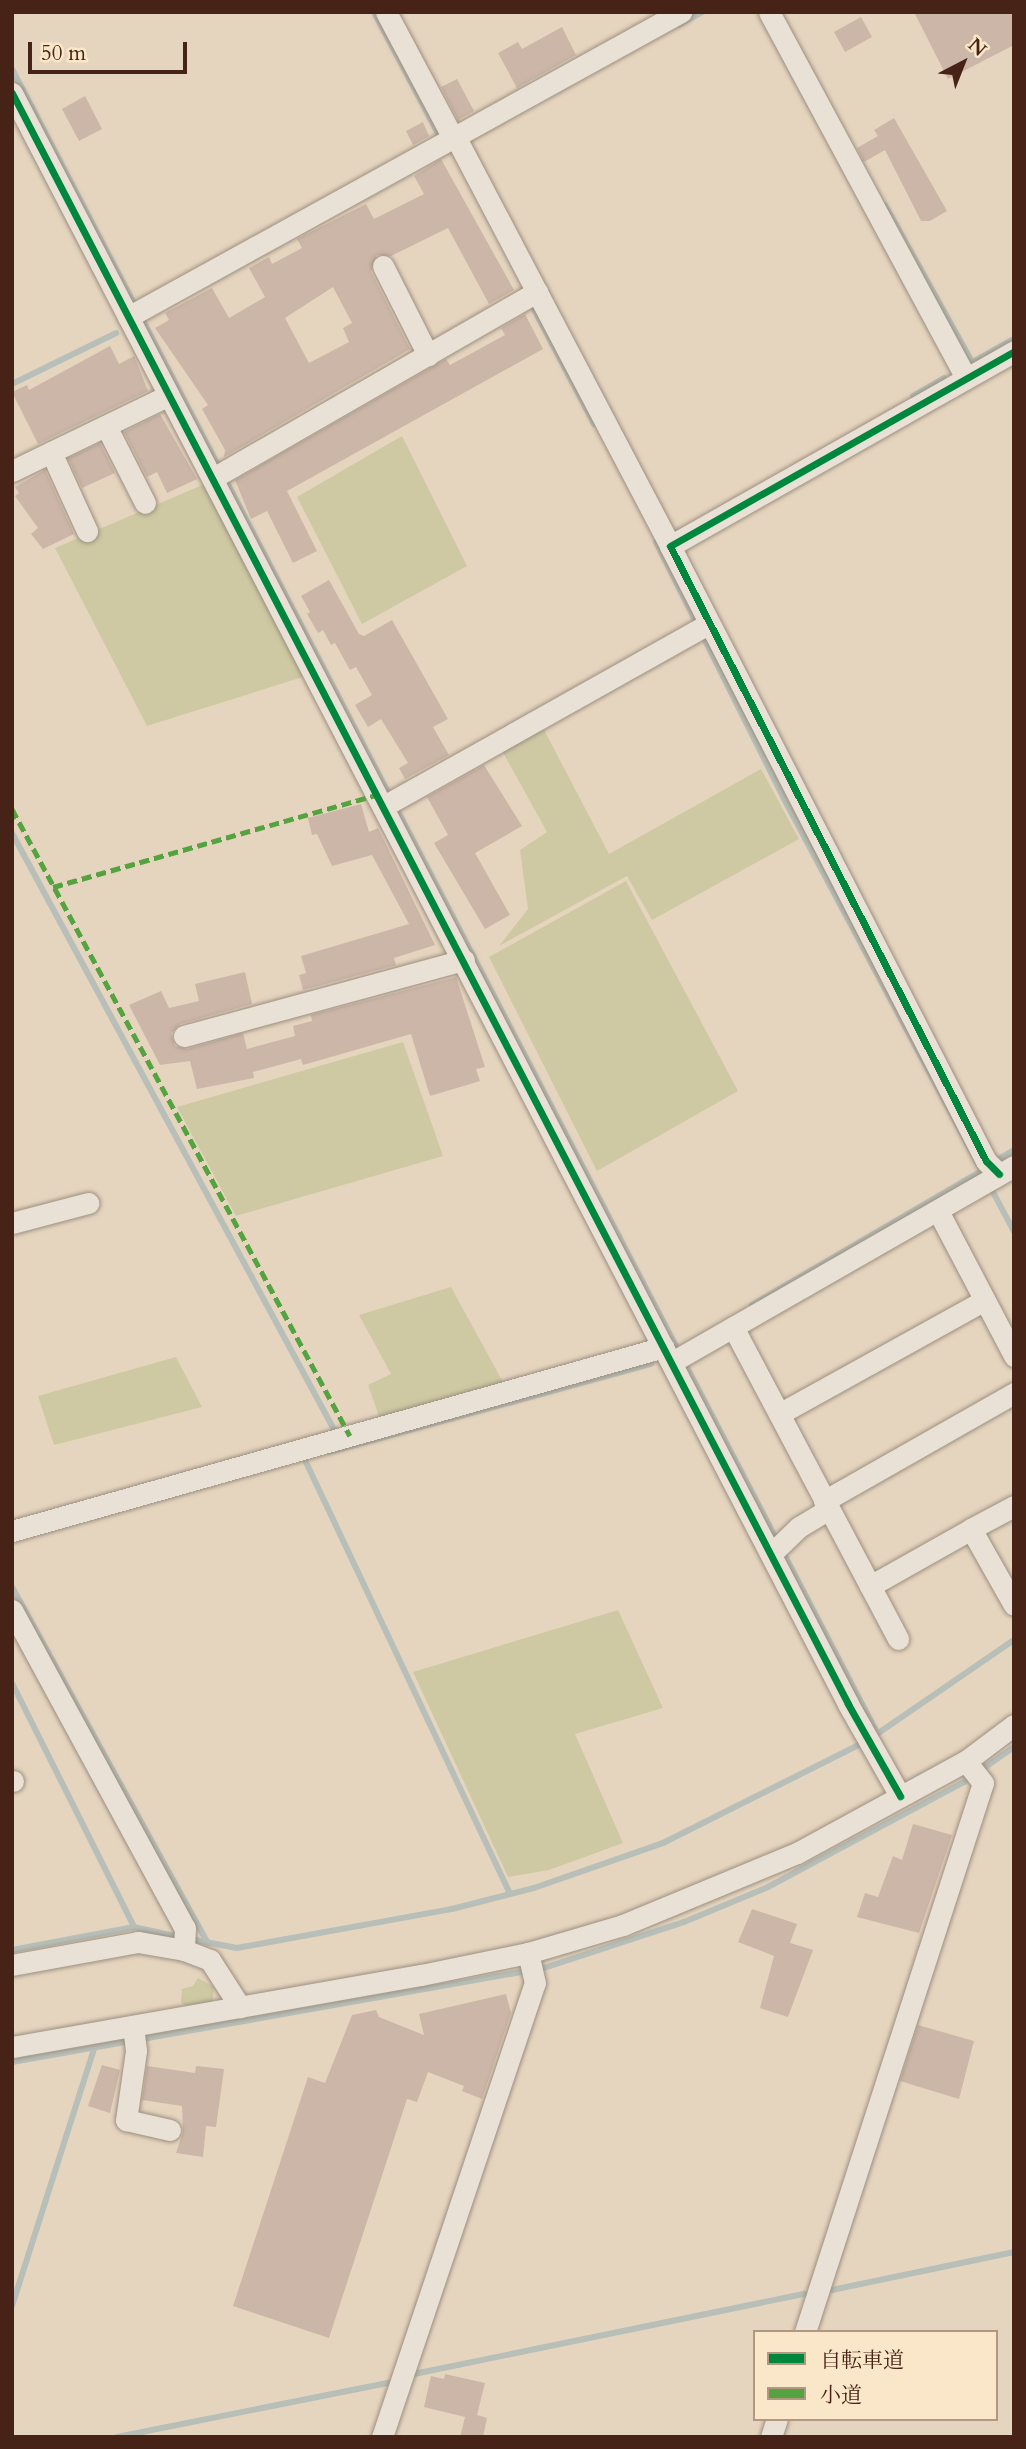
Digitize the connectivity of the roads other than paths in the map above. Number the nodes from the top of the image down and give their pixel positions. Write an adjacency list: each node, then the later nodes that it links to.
1 (386, 12): 5 (street)
2 (681, 12): 5 (street)
3 (769, 12): 11 (street)
4 (12, 93): 8 (street)
5 (452, 142): 7 (street); 8 (street)
6 (383, 266): 10 (street)
7 (531, 295): 10 (street); 19 (street)
8 (136, 312): 12 (street)
9 (1014, 351): 11 (street)
10 (428, 355): 16 (street)
11 (966, 378): 19 (street)
12 (169, 395): 13 (street); 16 (street)
13 (106, 426): 14 (street); 17 (street)
14 (51, 452): 15 (street); 18 (street)
15 (12, 471)
16 (219, 475): 21 (street)
17 (145, 503)
18 (87, 531)
19 (670, 546): 20 (street)
20 (701, 628): 21 (street); 24 (street)
21 (391, 802): 22 (street)
22 (464, 960): 23 (street); 30 (street)
23 (184, 1036)
24 (994, 1173): 26 (street)
25 (88, 1203): 27 (street)
26 (938, 1211): 28 (street); 29 (street)
27 (12, 1223)
28 (985, 1300): 31 (street); 33 (street)
29 (733, 1327): 30 (street); 33 (street)
30 (675, 1356): 37 (street); 38 (street)
31 (1014, 1356)
32 (1014, 1393): 34 (street)
33 (779, 1414): 34 (street)
34 (827, 1505): 38 (street); 39 (street)
35 (1014, 1506): 36 (street)
36 (971, 1529): 39 (street); 40 (street)
37 (12, 1531)
38 (771, 1554): 45 (street)
39 (870, 1586): 42 (street)
40 (1014, 1605)
41 (12, 1610): 46 (street)
42 (898, 1639)
43 (1014, 1725): 44 (street)
44 (972, 1769): 45 (street); 53 (street)
45 (900, 1796): 47 (street)
46 (184, 1942): 48 (street); 49 (street)
47 (530, 1964): 49 (street); 54 (street)
48 (12, 1965)
49 (240, 2007): 50 (street)
50 (133, 2026): 51 (street); 52 (street)
51 (12, 2047)
52 (170, 2130)
53 (806, 2330)
54 (382, 2437)

